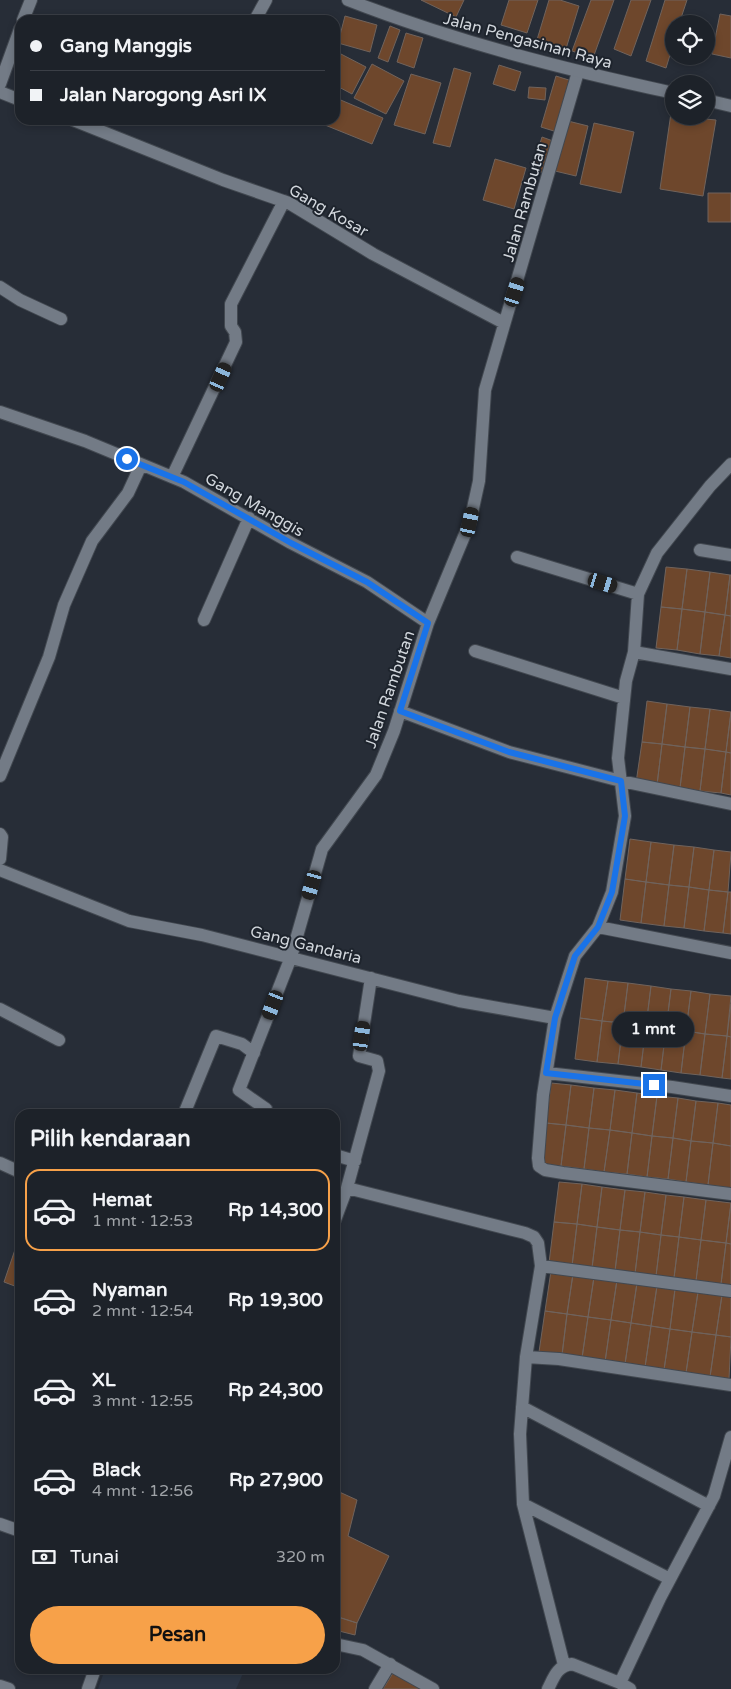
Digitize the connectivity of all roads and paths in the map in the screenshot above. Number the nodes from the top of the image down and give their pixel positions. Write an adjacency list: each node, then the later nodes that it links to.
1 (30, 0): 4 (street)
2 (266, 0): 5 (street)
3 (348, 0): 7 (street, Jalan Pengasinan Raya)
4 (25, 15)
5 (258, 15)
6 (15, 43): 8 (street)
7 (578, 72): 9 (street, Jalan Pengasinan Raya); 18 (street, Jalan Rambutan)
8 (0, 84)
9 (665, 91)
10 (0, 92): 11 (street)
11 (15, 98)
12 (715, 102): 13 (street)
13 (731, 106)
14 (86, 125): 15 (street, Gang Kosar)
15 (284, 201): 18 (street, Gang Kosar); 22 (street)
16 (0, 286): 17 (street)
17 (61, 319)
18 (504, 323): 29 (street, Jalan Rambutan)
19 (0, 412): 21 (street, Gang Manggis)
20 (731, 464): 27 (street)
21 (141, 465): 22 (street, Gang Manggis); 35 (street)
22 (172, 477): 23 (street, Gang Manggis)
23 (250, 518): 28 (street); 29 (street, Gang Manggis)
24 (700, 550): 25 (street)
25 (731, 555)
26 (517, 557): 27 (street)
27 (638, 594): 31 (street)
28 (204, 620)
29 (428, 623): 34 (street, Jalan Rambutan)
30 (475, 651): 33 (street)
31 (634, 652): 32 (street); 33 (street)
32 (731, 669)
33 (624, 698): 36 (street)
34 (400, 711): 36 (street); 43 (street, Jalan Rambutan)
35 (0, 776)
36 (621, 781): 37 (street); 41 (street)
37 (731, 804)
38 (0, 834): 39 (street)
39 (0, 859)
40 (0, 870): 43 (street, Gang Gandaria)
41 (598, 927): 42 (street); 46 (street)
42 (731, 953)
43 (291, 957): 44 (street, Gang Gandaria); 48 (street, Jalan Rambutan)
44 (371, 978): 46 (street, Gang Gandaria); 54 (street)
45 (0, 1009): 47 (street)
46 (555, 1018): 49 (street)
47 (58, 1040)
48 (254, 1053): 51 (street); 52 (street, Jalan Rambutan)
49 (546, 1073): 50 (street); 58 (street)
50 (731, 1096)
51 (186, 1109)
52 (266, 1109)
53 (340, 1156): 54 (street)
54 (355, 1161): 57 (street)
55 (0, 1163): 56 (street)
56 (15, 1170)
57 (347, 1188): 59 (street); 60 (street)
58 (731, 1194)
59 (340, 1207)
60 (541, 1266): 61 (street); 62 (street)
61 (731, 1290)
62 (526, 1357): 63 (street); 64 (street)
63 (731, 1385)
64 (522, 1407): 66 (street); 67 (street)
65 (731, 1437): 67 (street)
66 (523, 1504): 70 (street); 73 (street)
67 (709, 1506): 70 (street)
68 (0, 1524): 69 (street)
69 (15, 1529)
70 (670, 1578): 76 (street)
71 (340, 1645): 72 (street)
72 (390, 1664): 79 (street); 80 (street)
73 (564, 1665): 76 (street); 81 (street)
74 (94, 1674): 78 (street)
75 (0, 1686): 77 (street)
76 (625, 1686)
77 (9, 1689)
78 (88, 1689)
79 (375, 1689)
80 (433, 1689)
81 (548, 1689)

